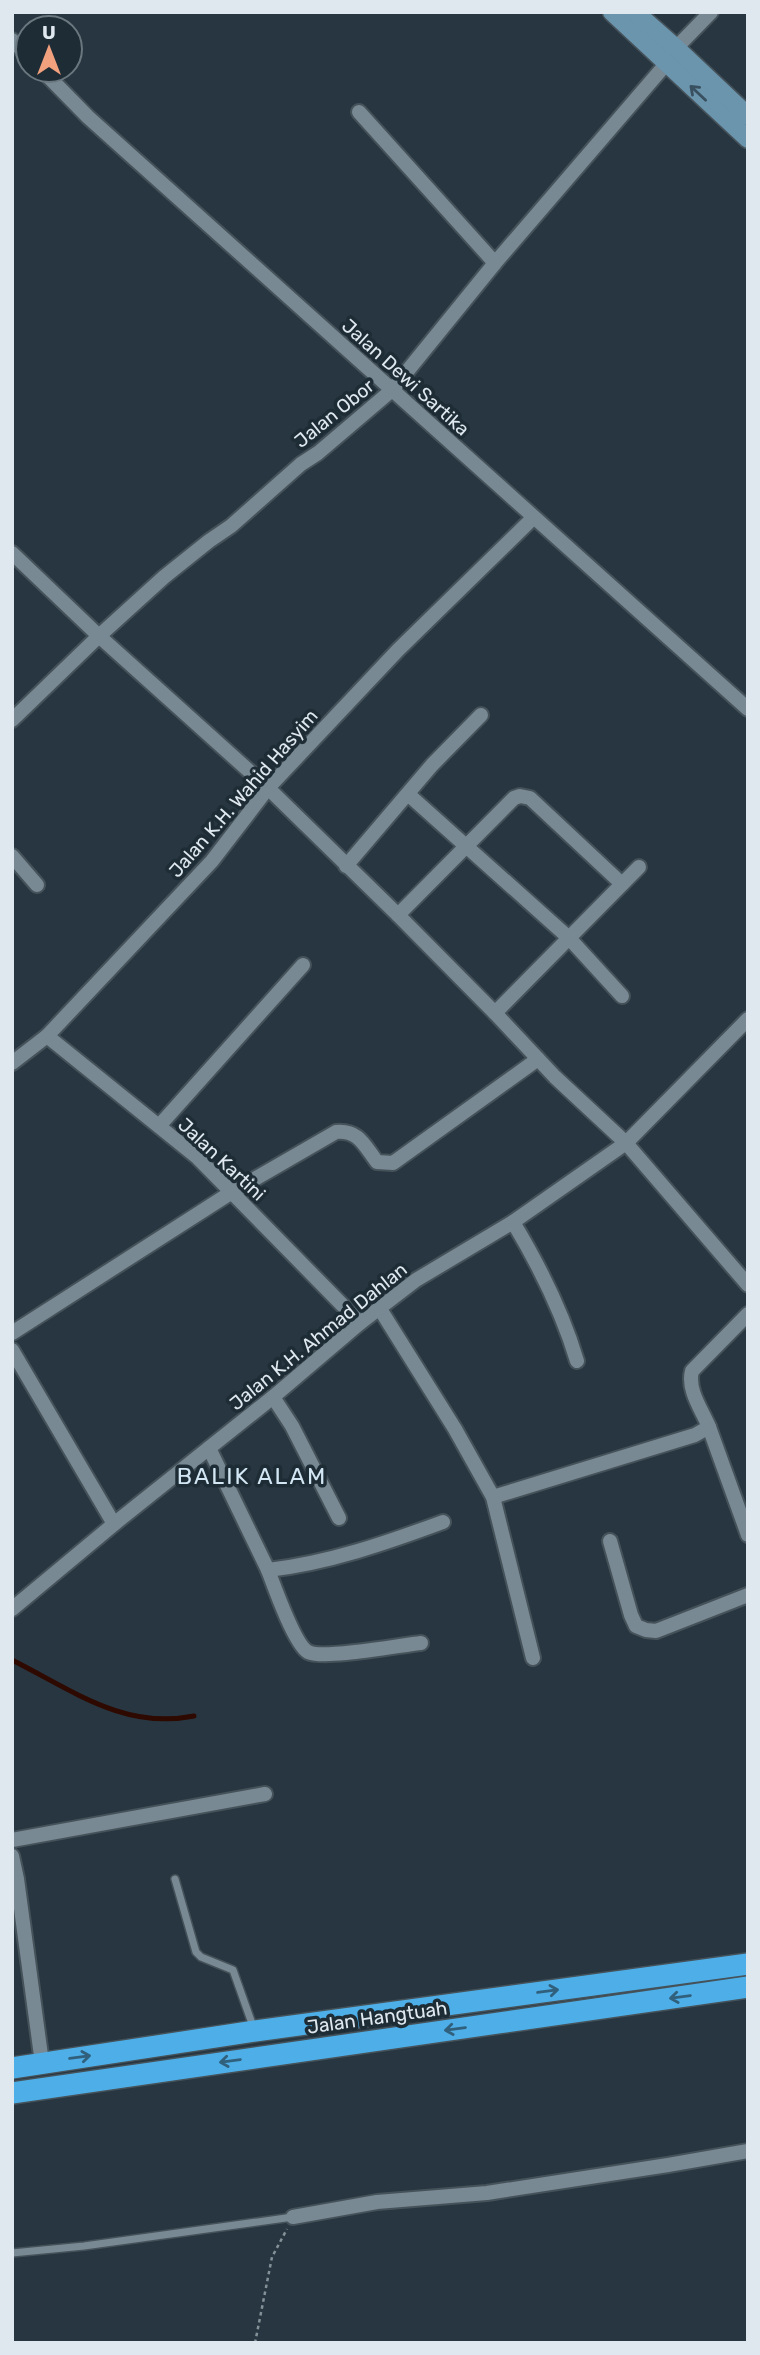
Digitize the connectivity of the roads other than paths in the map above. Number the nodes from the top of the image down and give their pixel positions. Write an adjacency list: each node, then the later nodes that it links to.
1 (612, 12): 5 (street)
2 (635, 12): 4 (street)
3 (710, 12): 4 (street)
4 (676, 48): 8 (street)
5 (666, 64): 9 (street, one-way to 5); 10 (street, Jalan Obor)
6 (56, 84): 11 (street, Jalan Dewi Sartika)
7 (359, 112): 10 (street)
8 (748, 116)
9 (748, 139)
10 (495, 263): 11 (street, Jalan Obor)
11 (392, 390): 12 (street, Jalan Dewi Sartika); 14 (street, Jalan Obor)
12 (533, 518): 15 (street, Jalan Dewi Sartika); 18 (street, Jalan K.H. Wahid Hasyim)
13 (12, 552): 14 (street)
14 (99, 636): 17 (street, Jalan Obor); 18 (street)
15 (748, 709)
16 (481, 715): 19 (street)
17 (12, 720)
18 (268, 788): 22 (street); 32 (street, Jalan K.H. Wahid Hasyim)
19 (409, 794): 20 (street); 22 (street)
20 (466, 848): 24 (street); 26 (street); 27 (street)
21 (12, 856): 25 (street)
22 (346, 866): 26 (street)
23 (639, 867): 24 (street)
24 (622, 884): 27 (street)
25 (37, 885)
26 (398, 915): 30 (street)
27 (569, 938): 29 (street); 30 (street)
28 (303, 965): 35 (street)
29 (622, 996)
30 (495, 1013): 33 (street)
31 (748, 1019): 36 (street, Jalan K.H. Ahmad Dahlan)
32 (47, 1036): 34 (street, Jalan K.H. Wahid Hasyim); 35 (street, Jalan Kartini)
33 (538, 1059): 36 (street); 37 (street)
34 (12, 1063)
35 (159, 1126): 37 (street, Jalan Kartini)
36 (626, 1143): 38 (street, Jalan K.H. Ahmad Dahlan); 39 (street)
37 (232, 1192): 42 (street, Jalan Kartini); 43 (street)
38 (513, 1222): 40 (street, Jalan K.H. Ahmad Dahlan); 45 (street)
39 (748, 1285)
40 (380, 1309): 42 (street, Jalan K.H. Ahmad Dahlan); 49 (street)
41 (748, 1314): 47 (street)
42 (360, 1323): 46 (street, Jalan K.H. Ahmad Dahlan)
43 (12, 1333)
44 (12, 1350): 52 (street)
45 (577, 1361)
46 (273, 1397): 48 (street, Jalan K.H. Ahmad Dahlan); 50 (street)
47 (709, 1427): 49 (street); 53 (street)
48 (208, 1448): 52 (street, Jalan K.H. Ahmad Dahlan); 55 (street)
49 (493, 1497): 59 (street)
50 (339, 1518)
51 (443, 1522): 55 (street)
52 (114, 1524): 57 (street, Jalan K.H. Ahmad Dahlan)
53 (748, 1535)
54 (610, 1541): 56 (street)
55 (268, 1570): 58 (street)
56 (748, 1595)
57 (12, 1609)
58 (421, 1643)
59 (533, 1658)
60 (265, 1794): 61 (street)
61 (12, 1840)
62 (12, 1856): 63 (street)
63 (15, 1879): 69 (street)
64 (175, 1879): 67 (lane)
65 (748, 1964): 67 (highway, Jalan Hangtuah, one-way to 65)
66 (748, 1987): 70 (highway, Jalan Hangtuah, one-way to 70)
67 (255, 2031): 68 (highway, Jalan Hangtuah)
68 (197, 2040): 69 (highway, Jalan Hangtuah, one-way to 68); 70 (highway)
69 (42, 2063): 71 (highway, Jalan Hangtuah)
70 (201, 2066): 72 (highway, Jalan Hangtuah)
71 (12, 2068)
72 (12, 2093)
73 (748, 2151): 74 (street)
74 (293, 2217): 75 (lane)
75 (12, 2253)

